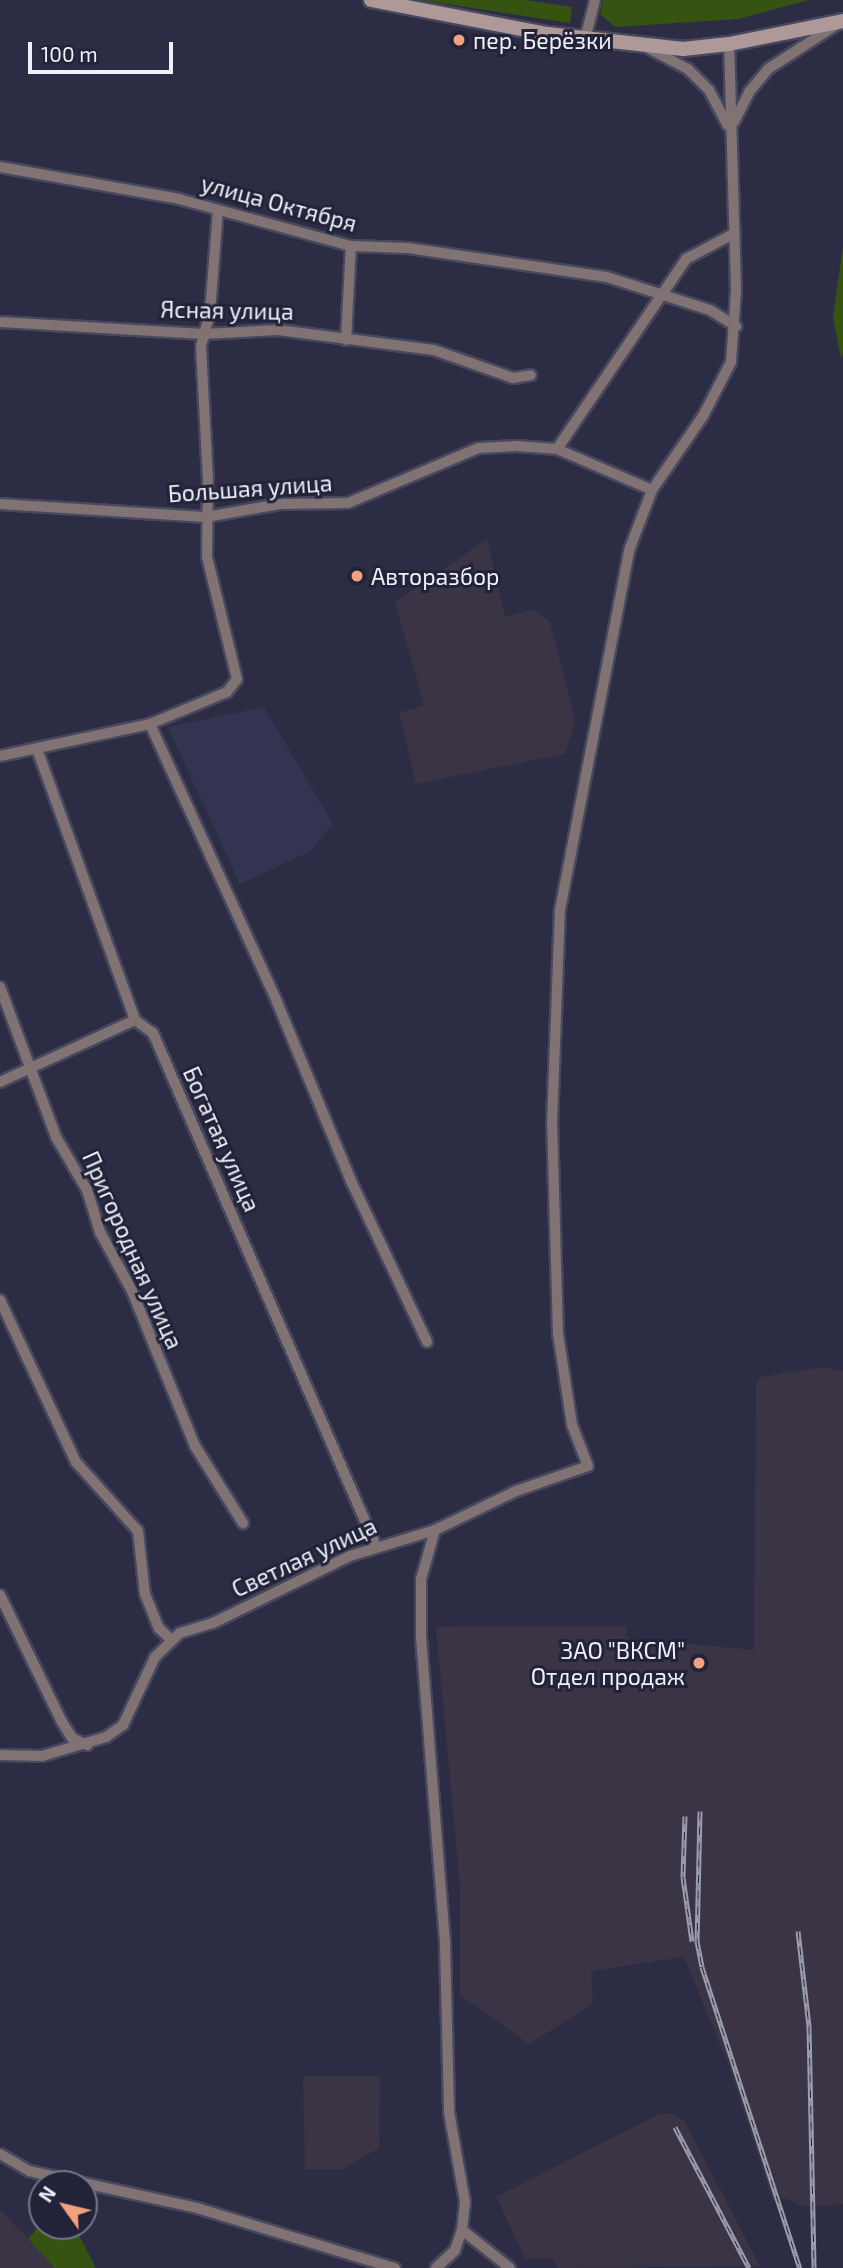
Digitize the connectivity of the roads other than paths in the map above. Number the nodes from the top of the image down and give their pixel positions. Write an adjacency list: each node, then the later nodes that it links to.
1 (371, 0): 4 (main road)
2 (595, 0): 4 (street)
3 (843, 21): 5 (main road); 7 (street)
4 (585, 39): 6 (main road)
5 (729, 44): 6 (main road); 7 (street)
6 (637, 45): 7 (street)
7 (731, 131): 10 (street)
8 (0, 167): 9 (street, улица Октября)
9 (218, 210): 11 (street, улица Октября); 15 (street)
10 (735, 233): 12 (street); 14 (street)
11 (351, 246): 12 (street, улица Октября); 16 (street)
12 (662, 292): 14 (street, улица Октября); 18 (street)
13 (0, 322): 15 (street, Ясная улица)
14 (736, 326): 19 (street)
15 (204, 334): 16 (street, Ясная улица); 21 (street)
16 (346, 340): 17 (street, Ясная улица)
17 (531, 375)
18 (557, 449): 19 (street, Большая улица); 21 (street, Большая улица)
19 (652, 490): 32 (street, Светлая улица)
20 (0, 505): 21 (street, Большая улица)
21 (206, 516): 22 (street)
22 (150, 723): 23 (street); 30 (street)
23 (37, 750): 24 (street); 26 (street, Богатая улица)
24 (0, 756)
25 (0, 987): 27 (street, Пригородная улица)
26 (135, 1020): 27 (street); 33 (street, Богатая улица)
27 (29, 1066): 28 (street); 31 (street, Пригородная улица)
28 (0, 1082)
29 (0, 1300): 35 (street)
30 (427, 1342)
31 (243, 1523)
32 (435, 1530): 33 (street, Светлая улица); 39 (street)
33 (376, 1546): 35 (street, Светлая улица)
34 (0, 1595): 36 (street)
35 (170, 1639): 36 (street)
36 (87, 1745): 37 (street)
37 (0, 1755)
38 (0, 2154): 40 (street)
39 (462, 2230): 41 (street); 42 (street)
40 (395, 2268)
41 (436, 2268)
42 (510, 2268)

